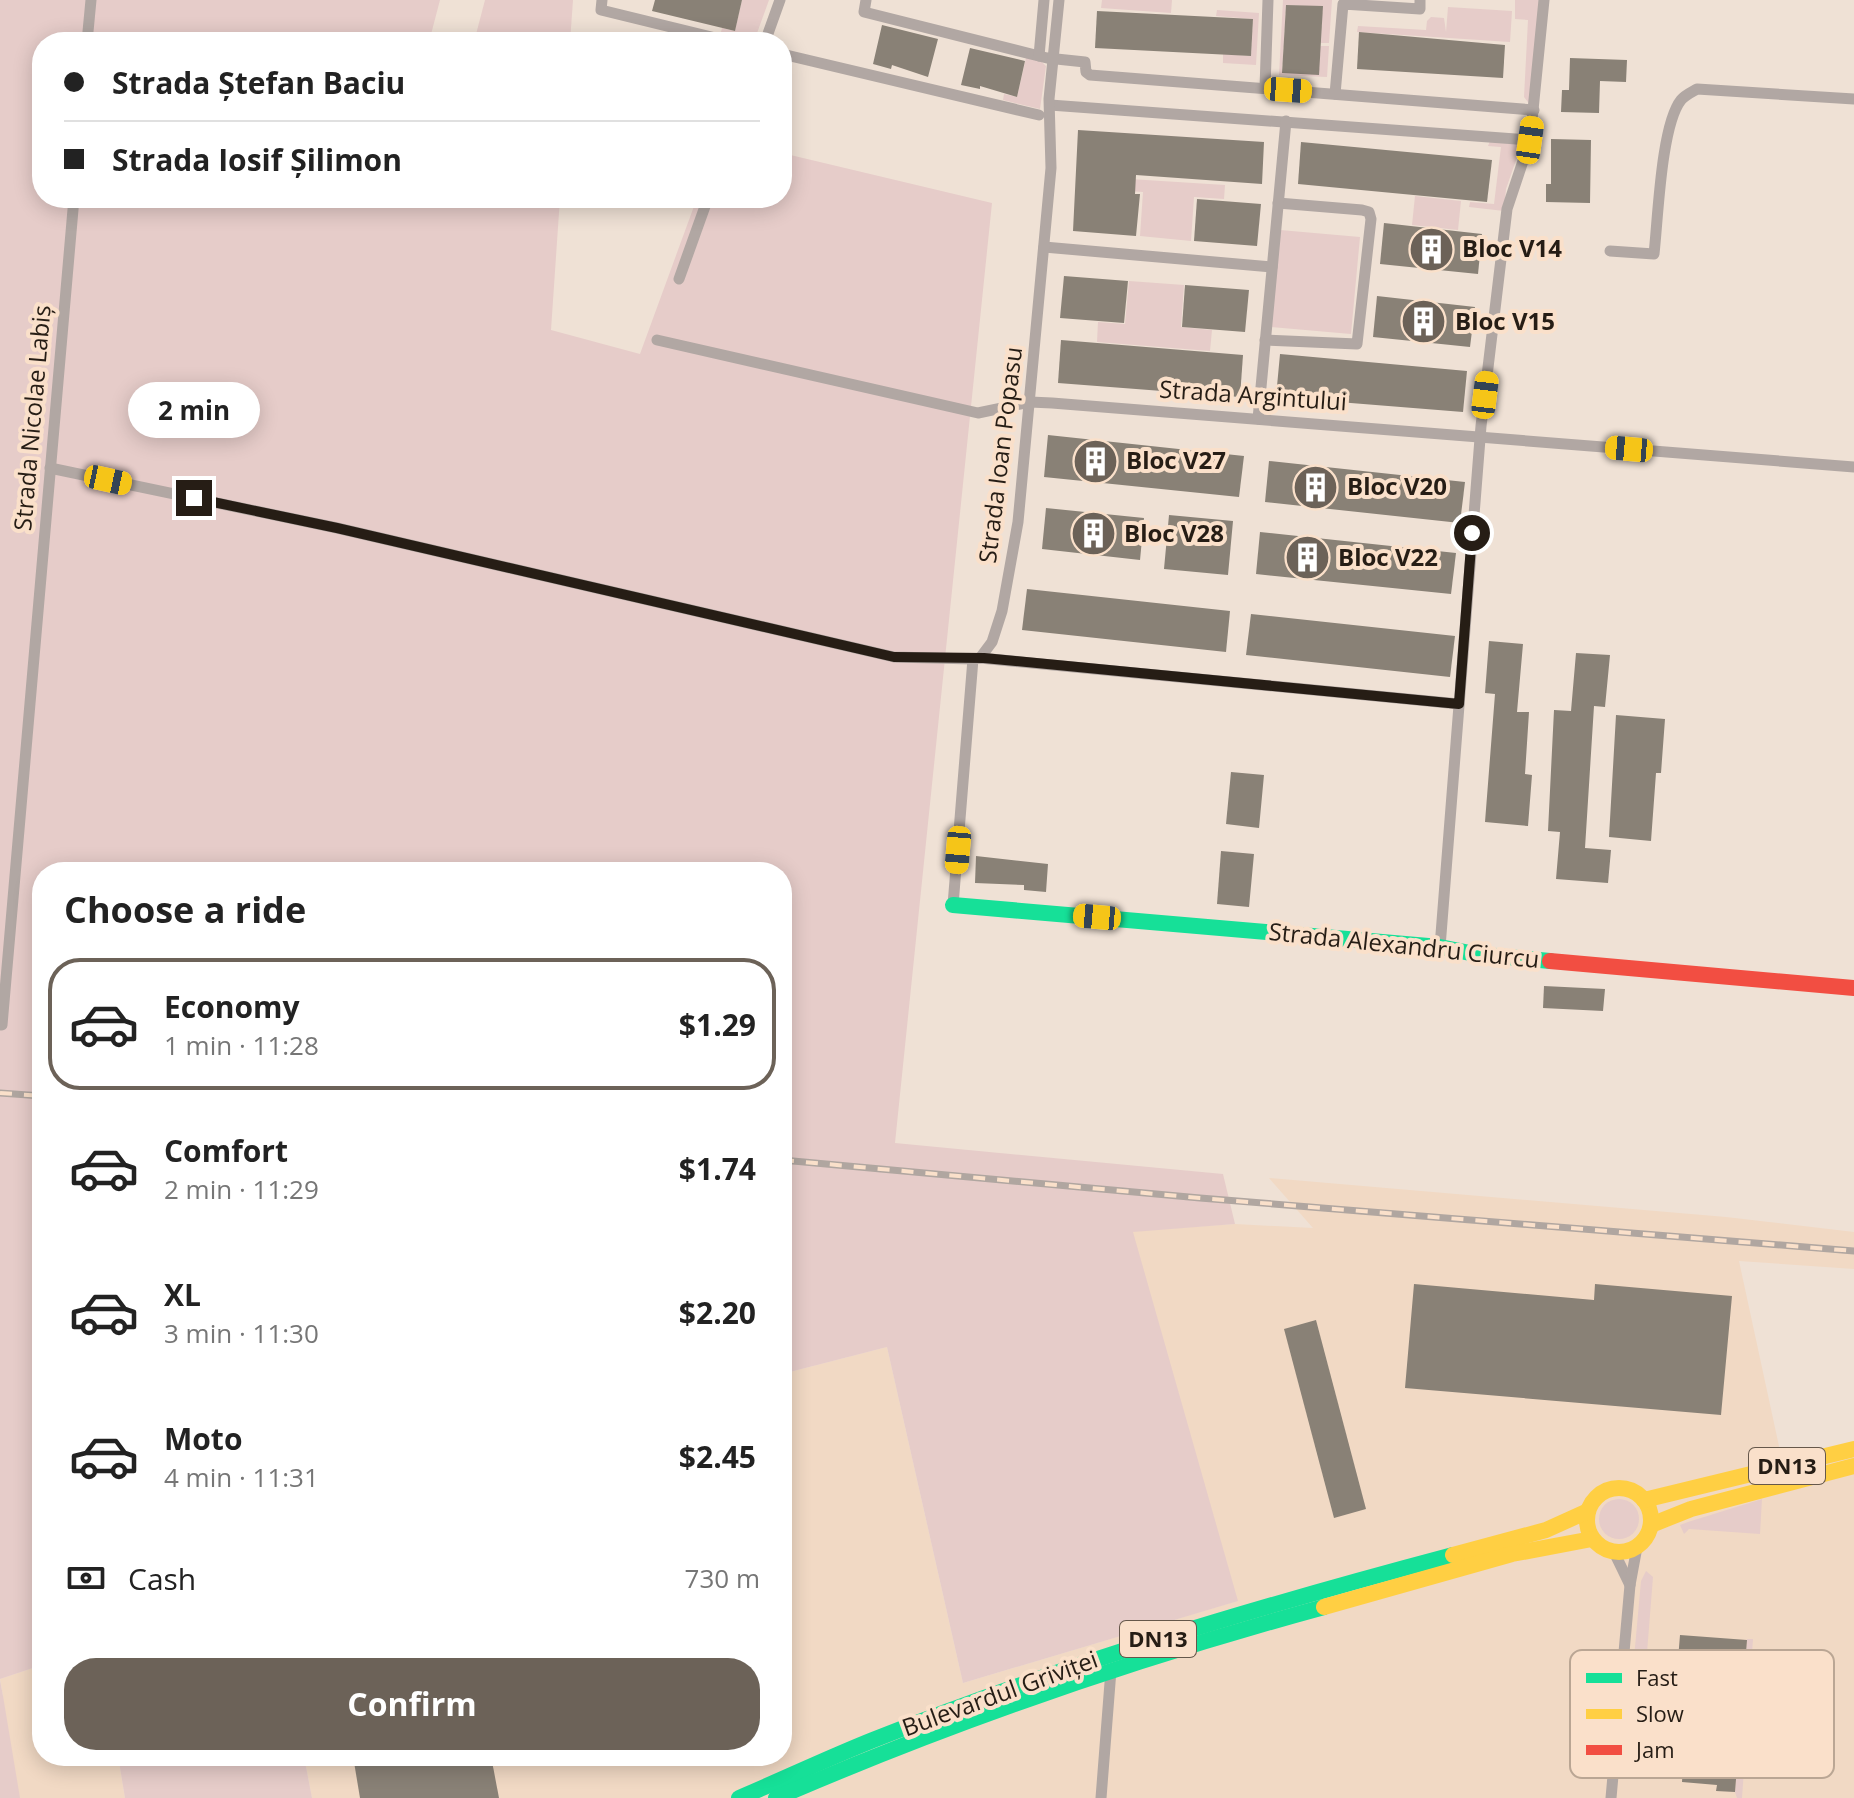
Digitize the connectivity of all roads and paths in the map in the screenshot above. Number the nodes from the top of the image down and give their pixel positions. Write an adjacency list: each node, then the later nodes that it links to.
1 (91, 0): 10 (street)
2 (602, 0): 11 (street)
3 (780, 0): 12 (street)
4 (866, 0): 14 (street)
5 (1044, 0): 14 (street)
6 (1059, 0): 15 (street, Strada Ioan Popasu)
7 (1268, 0): 16 (street)
8 (1420, 0): 17 (street)
9 (1544, 0): 20 (street)
10 (88, 32)
11 (691, 32)
12 (769, 32)
13 (792, 56): 21 (street)
14 (1039, 56): 15 (street)
15 (1053, 59): 16 (street); 19 (street, Strada Ioan Popasu)
16 (1265, 88): 17 (street)
17 (1335, 94): 20 (street)
18 (1854, 99): 28 (street)
19 (1050, 105): 22 (street); 27 (street, Strada Ioan Popasu)
20 (1534, 110): 23 (street)
21 (1039, 115)
22 (1286, 121): 23 (street); 24 (street)
23 (1530, 140): 35 (street)
24 (1278, 203): 29 (street); 32 (street)
25 (73, 208): 37 (street, Strada Nicolae Labiș)
26 (704, 208): 30 (street)
27 (1044, 247): 29 (street); 33 (street, Strada Ioan Popasu)
28 (1610, 251)
29 (1272, 267): 32 (street)
30 (679, 279)
31 (657, 340): 33 (street, Strada Argintului)
32 (1265, 340): 34 (street)
33 (1030, 402): 34 (street, Strada Argintului); 38 (street, Strada Ioan Popasu)
34 (1258, 419): 35 (street, Strada Argintului)
35 (1481, 436): 36 (street, Strada Argintului); 39 (street)
36 (1854, 467)
37 (50, 468): 38 (street); 43 (street, Strada Nicolae Labiș)
38 (977, 659): 39 (street); 40 (street, Strada Ioan Popasu)
39 (1459, 704): 41 (street)
40 (953, 905): 41 (main road, Strada Alexandru Ciurcu)
41 (1440, 947): 42 (main road, Strada Alexandru Ciurcu)
42 (1854, 988)
43 (1, 1025)
44 (1854, 1449): 46 (main road, DN13)
45 (1854, 1466): 48 (main road, DN13)
46 (1644, 1500): 47 (main road, DN13); 48 (main road)
47 (1588, 1511): 49 (main road); 56 (main road, Bulevardul Griviței / DN13)
48 (1651, 1525): 50 (main road)
49 (1592, 1539): 51 (main road); 54 (main road, Bulevardul Griviței)
50 (1637, 1547): 51 (main road); 52 (street)
51 (1614, 1552): 52 (street)
52 (1630, 1585): 53 (street)
53 (1624, 1650)
54 (1111, 1670): 57 (main road, Bulevardul Griviței); 58 (street)
55 (1613, 1778): 59 (street)
56 (739, 1798)
57 (776, 1798)
58 (1101, 1798)
59 (1611, 1798)

